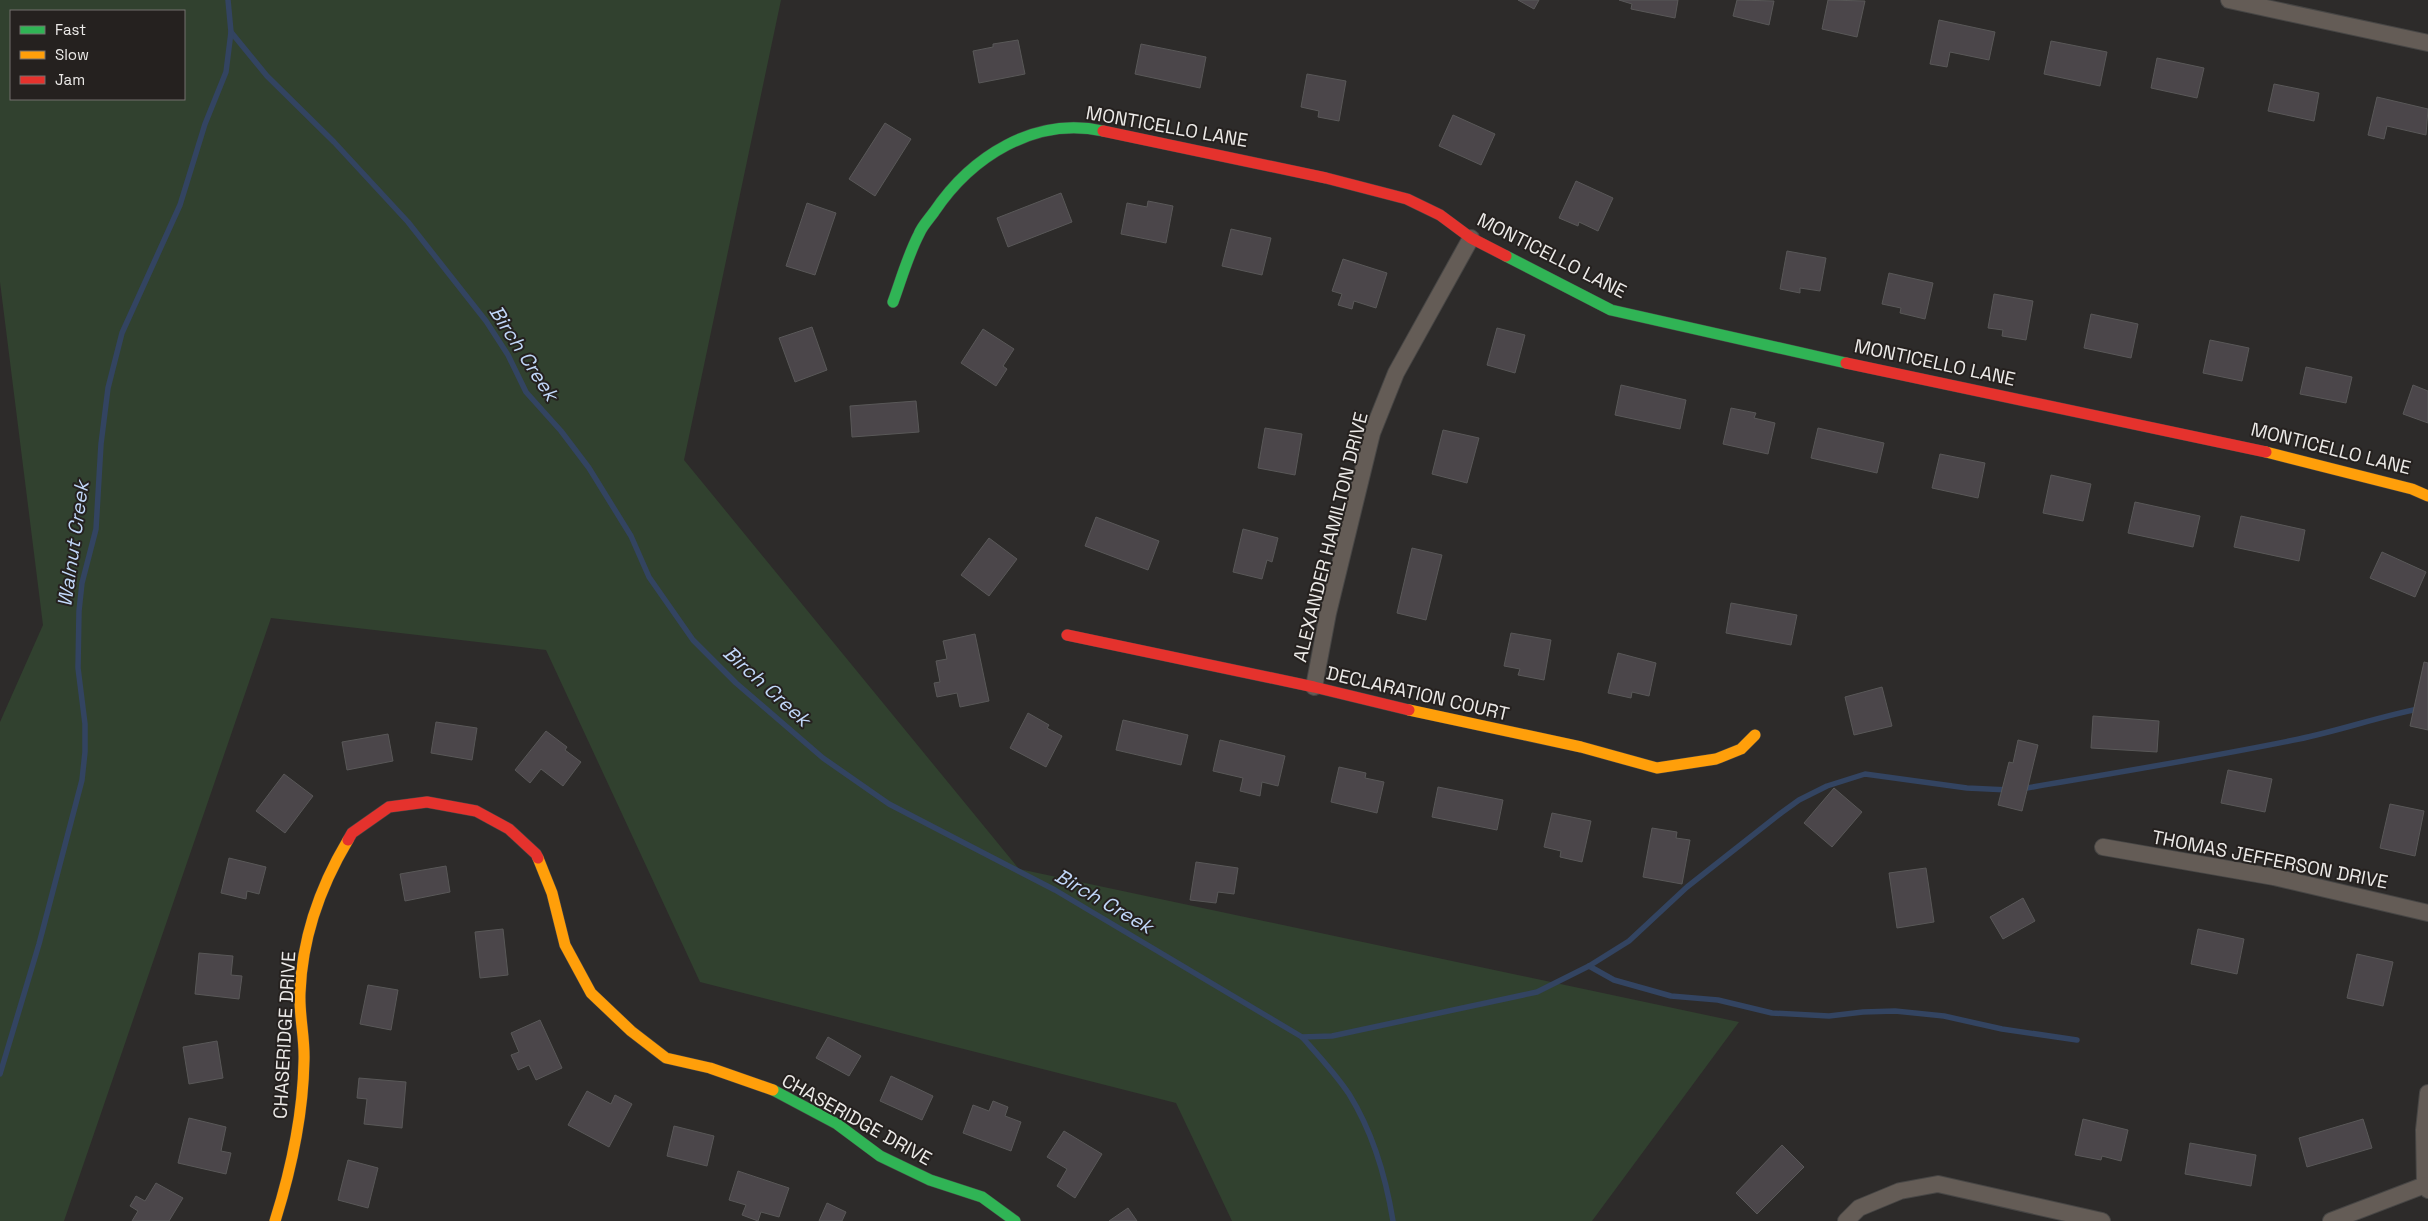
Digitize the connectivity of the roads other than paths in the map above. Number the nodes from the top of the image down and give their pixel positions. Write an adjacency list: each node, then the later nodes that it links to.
1 (2229, 0): 2 (street)
2 (2428, 43)
3 (1471, 238): 4 (street, MONTICELLO LANE); 5 (street, MONTICELLO LANE); 7 (street, ALEXANDER HAMILTON DRIVE)
4 (893, 302)
5 (2428, 496)
6 (1067, 635): 7 (street, DECLARATION COURT)
7 (1314, 687): 8 (street, DECLARATION COURT)
8 (1755, 735)
9 (2103, 847): 10 (street, THOMAS JEFFERSON DRIVE)
10 (2428, 913)
11 (2428, 1093): 12 (street)
12 (2426, 1188): 17 (street)
13 (275, 1221): 14 (street, CHASERIDGE DRIVE)
14 (1014, 1221)
15 (1846, 1221): 16 (street)
16 (2102, 1221)
17 (2331, 1221)

